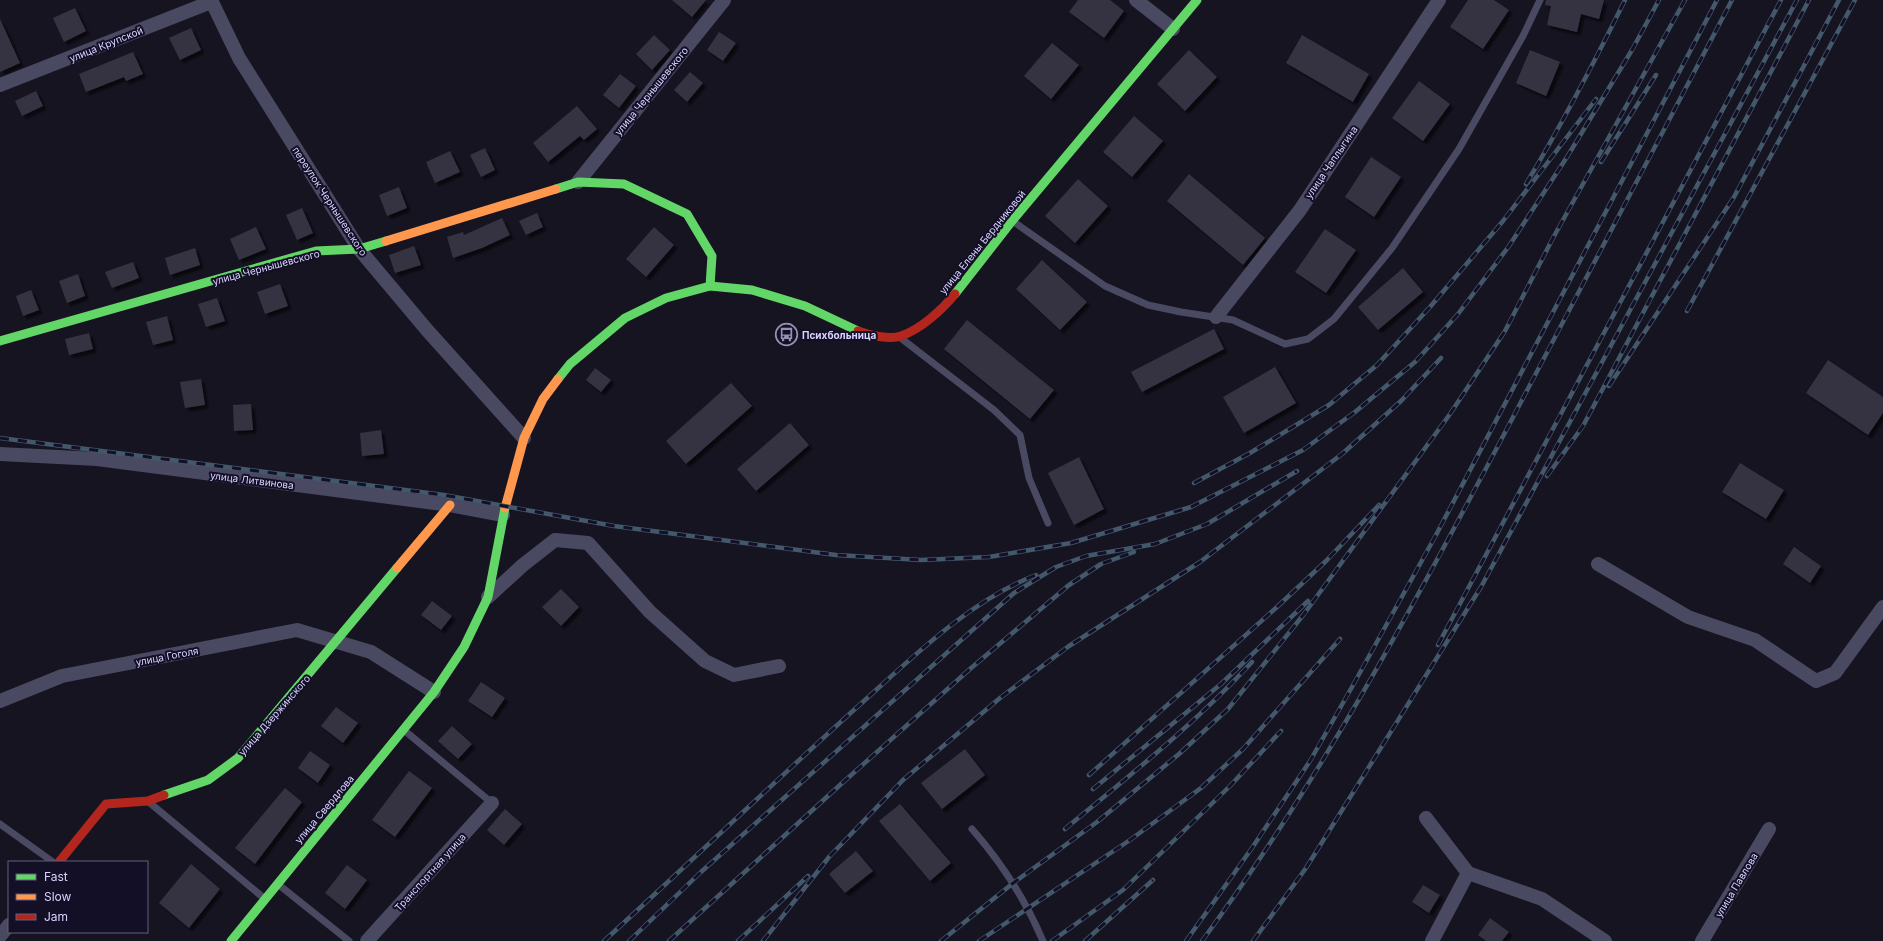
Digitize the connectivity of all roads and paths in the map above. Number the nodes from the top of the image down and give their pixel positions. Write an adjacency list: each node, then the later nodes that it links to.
1 (724, 0): 9 (street, улица Чернышевского)
2 (1136, 0): 7 (street)
3 (1197, 0): 7 (street, улица Елены Бердниковой)
4 (1439, 0): 13 (street, улица Чаплыгина)
5 (1540, 0): 13 (lane)
6 (211, 1): 8 (street, улица Крупской); 11 (street, переулок Чернышевского)
7 (1173, 29): 10 (street, улица Елены Бердниковой)
8 (0, 85)
9 (578, 182): 11 (street, улица Чернышевского); 12 (street, улица Чернышевского)
10 (1012, 221): 13 (lane); 14 (street, улица Елены Бердниковой)
11 (359, 250): 15 (street, улица Чернышевского); 16 (street, переулок Чернышевского)
12 (710, 286): 14 (street, улица Елены Бердниковой); 16 (street, улица Елены Бердниковой)
13 (1216, 317)
14 (900, 337): 20 (lane)
15 (0, 341)
16 (524, 438): 19 (street, улица Елены Бердниковой)
17 (0, 454): 18 (street, улица Литвинова)
18 (450, 505): 19 (street, улица Литвинова); 24 (street, улица Дзержинского)
19 (503, 515): 22 (street, улица Елены Бердниковой)
20 (1048, 524)
21 (1598, 564): 23 (street)
22 (488, 597): 25 (street); 26 (street, улица Елены Бердниковой)
23 (1883, 607)
24 (337, 642): 26 (street, улица Гоголя); 27 (street, улица Гоголя); 29 (street, улица Дзержинского)
25 (779, 666)
26 (434, 692): 28 (street, улица Свердлова)
27 (0, 701)
28 (404, 730): 30 (lane); 38 (street, улица Свердлова)
29 (148, 801): 36 (street, улица Дзержинского); 39 (lane)
30 (492, 803): 44 (street, Транспортная улица)
31 (1426, 818): 37 (street)
32 (0, 824): 35 (lane)
33 (972, 829): 45 (lane)
34 (1770, 829): 48 (street, улица Павлова)
35 (52, 861)
36 (60, 861)
37 (1468, 873): 46 (street); 47 (street)
38 (277, 884): 39 (street, улица Свердлова); 43 (lane)
39 (265, 899): 42 (street, улица Свердлова)
40 (8, 926): 41 (street)
41 (0, 936)
42 (232, 941)
43 (349, 941)
44 (367, 941)
45 (1043, 941)
46 (1432, 941)
47 (1605, 941)
48 (1702, 941)

